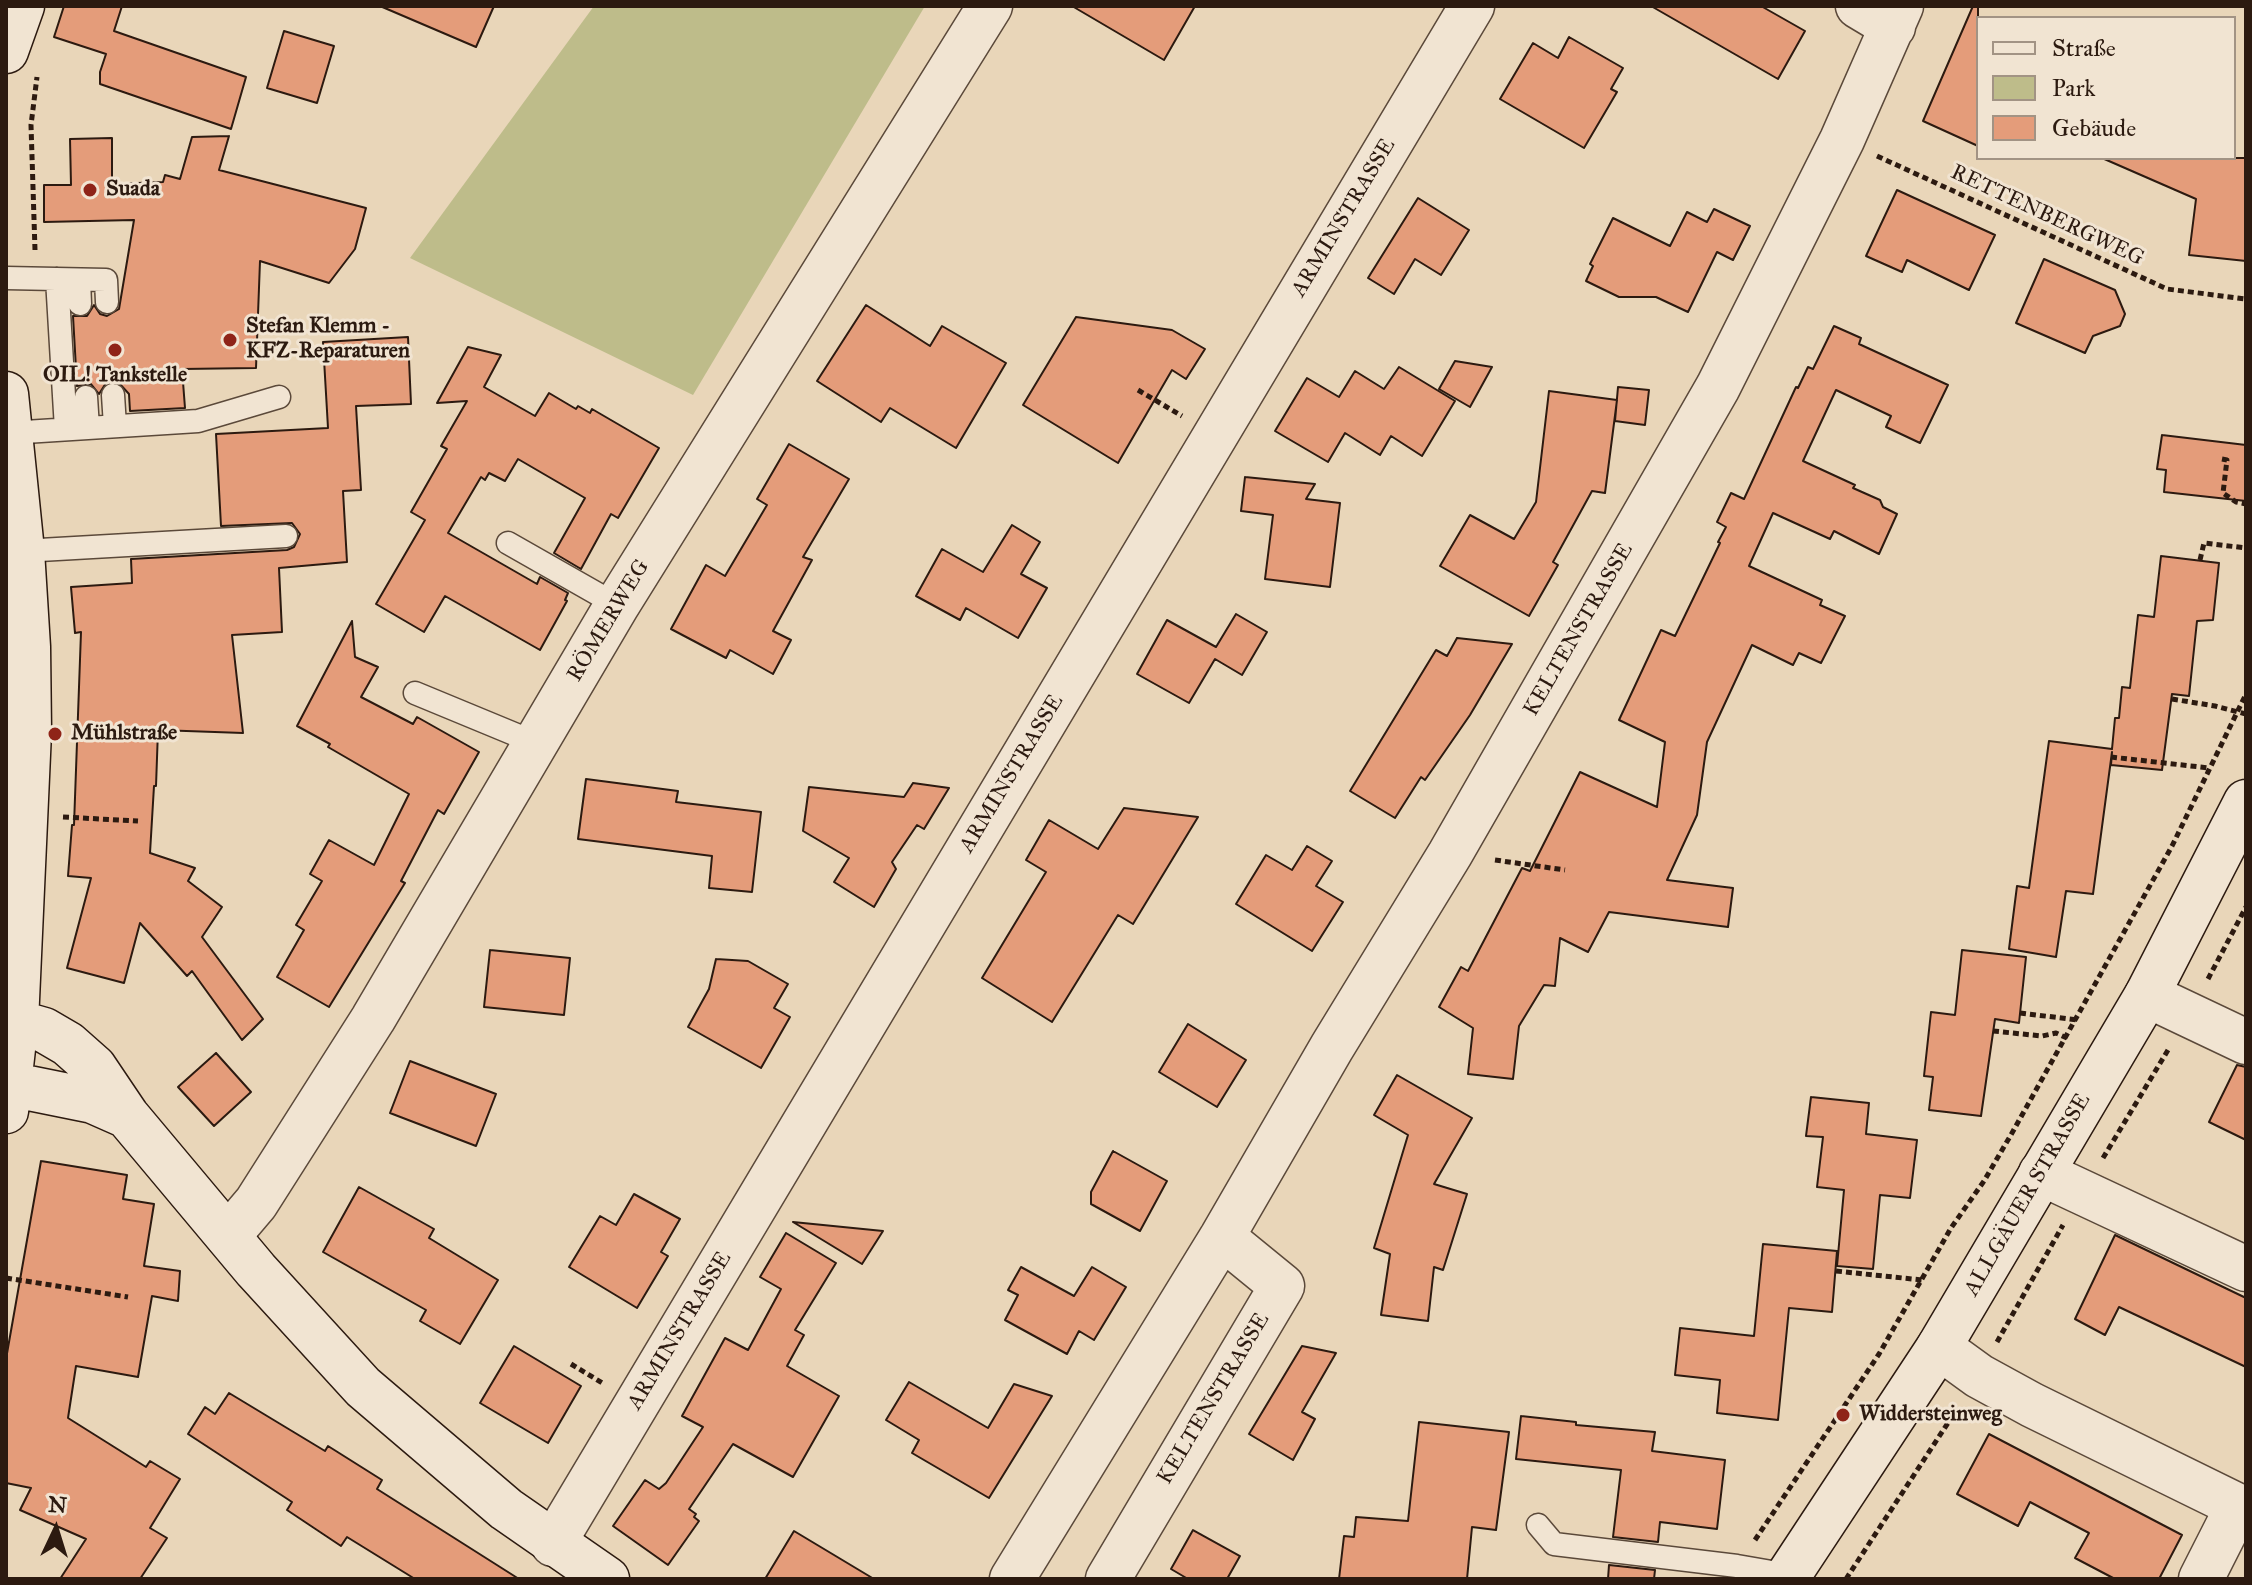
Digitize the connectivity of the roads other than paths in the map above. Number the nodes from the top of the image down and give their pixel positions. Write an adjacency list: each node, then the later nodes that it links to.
1 (22, 6): 5 (street)
2 (990, 6): 19 (street, RÖMERWEG)
3 (1472, 6): 36 (street, ARMINSTRASSE)
4 (1884, 13): 31 (street, KELTENSTRASSE)
5 (6, 51)
6 (6, 278): 7 (lane)
7 (68, 279): 8 (lane); 9 (lane); 15 (lane)
8 (107, 302)
9 (80, 304)
10 (113, 395): 14 (lane)
11 (86, 397): 15 (lane)
12 (279, 397): 14 (lane)
13 (8, 414): 15 (lane); 18 (street)
14 (115, 426): 15 (lane)
15 (77, 429)
16 (286, 536): 18 (lane)
17 (508, 543): 19 (lane)
18 (22, 551): 20 (street)
19 (617, 605): 22 (street, RÖMERWEG)
20 (17, 646): 25 (street)
21 (415, 693): 22 (lane)
22 (536, 743): 30 (street, RÖMERWEG)
23 (2244, 814): 24 (street, ALLGÄUER STRASSE)
24 (2147, 995): 26 (street); 29 (street, ALLGÄUER STRASSE)
25 (16, 1022): 27 (street); 28 (street)
26 (2246, 1042)
27 (8, 1097): 28 (street)
28 (127, 1116): 30 (street)
29 (2041, 1173): 32 (street); 33 (street, ALLGÄUER STRASSE)
30 (228, 1236): 36 (street)
31 (1222, 1237): 39 (street, KELTENSTRASSE); 40 (street, KELTENSTRASSE)
32 (2246, 1269)
33 (1939, 1347): 34 (street); 37 (street, ALLGÄUER STRASSE)
34 (2242, 1508): 41 (street)
35 (1538, 1525): 37 (lane, ALLGÄUER STRASSE)
36 (553, 1544): 38 (street)
37 (1787, 1577)
38 (607, 1579)
39 (1012, 1579)
40 (1108, 1579)
41 (2201, 1579)

